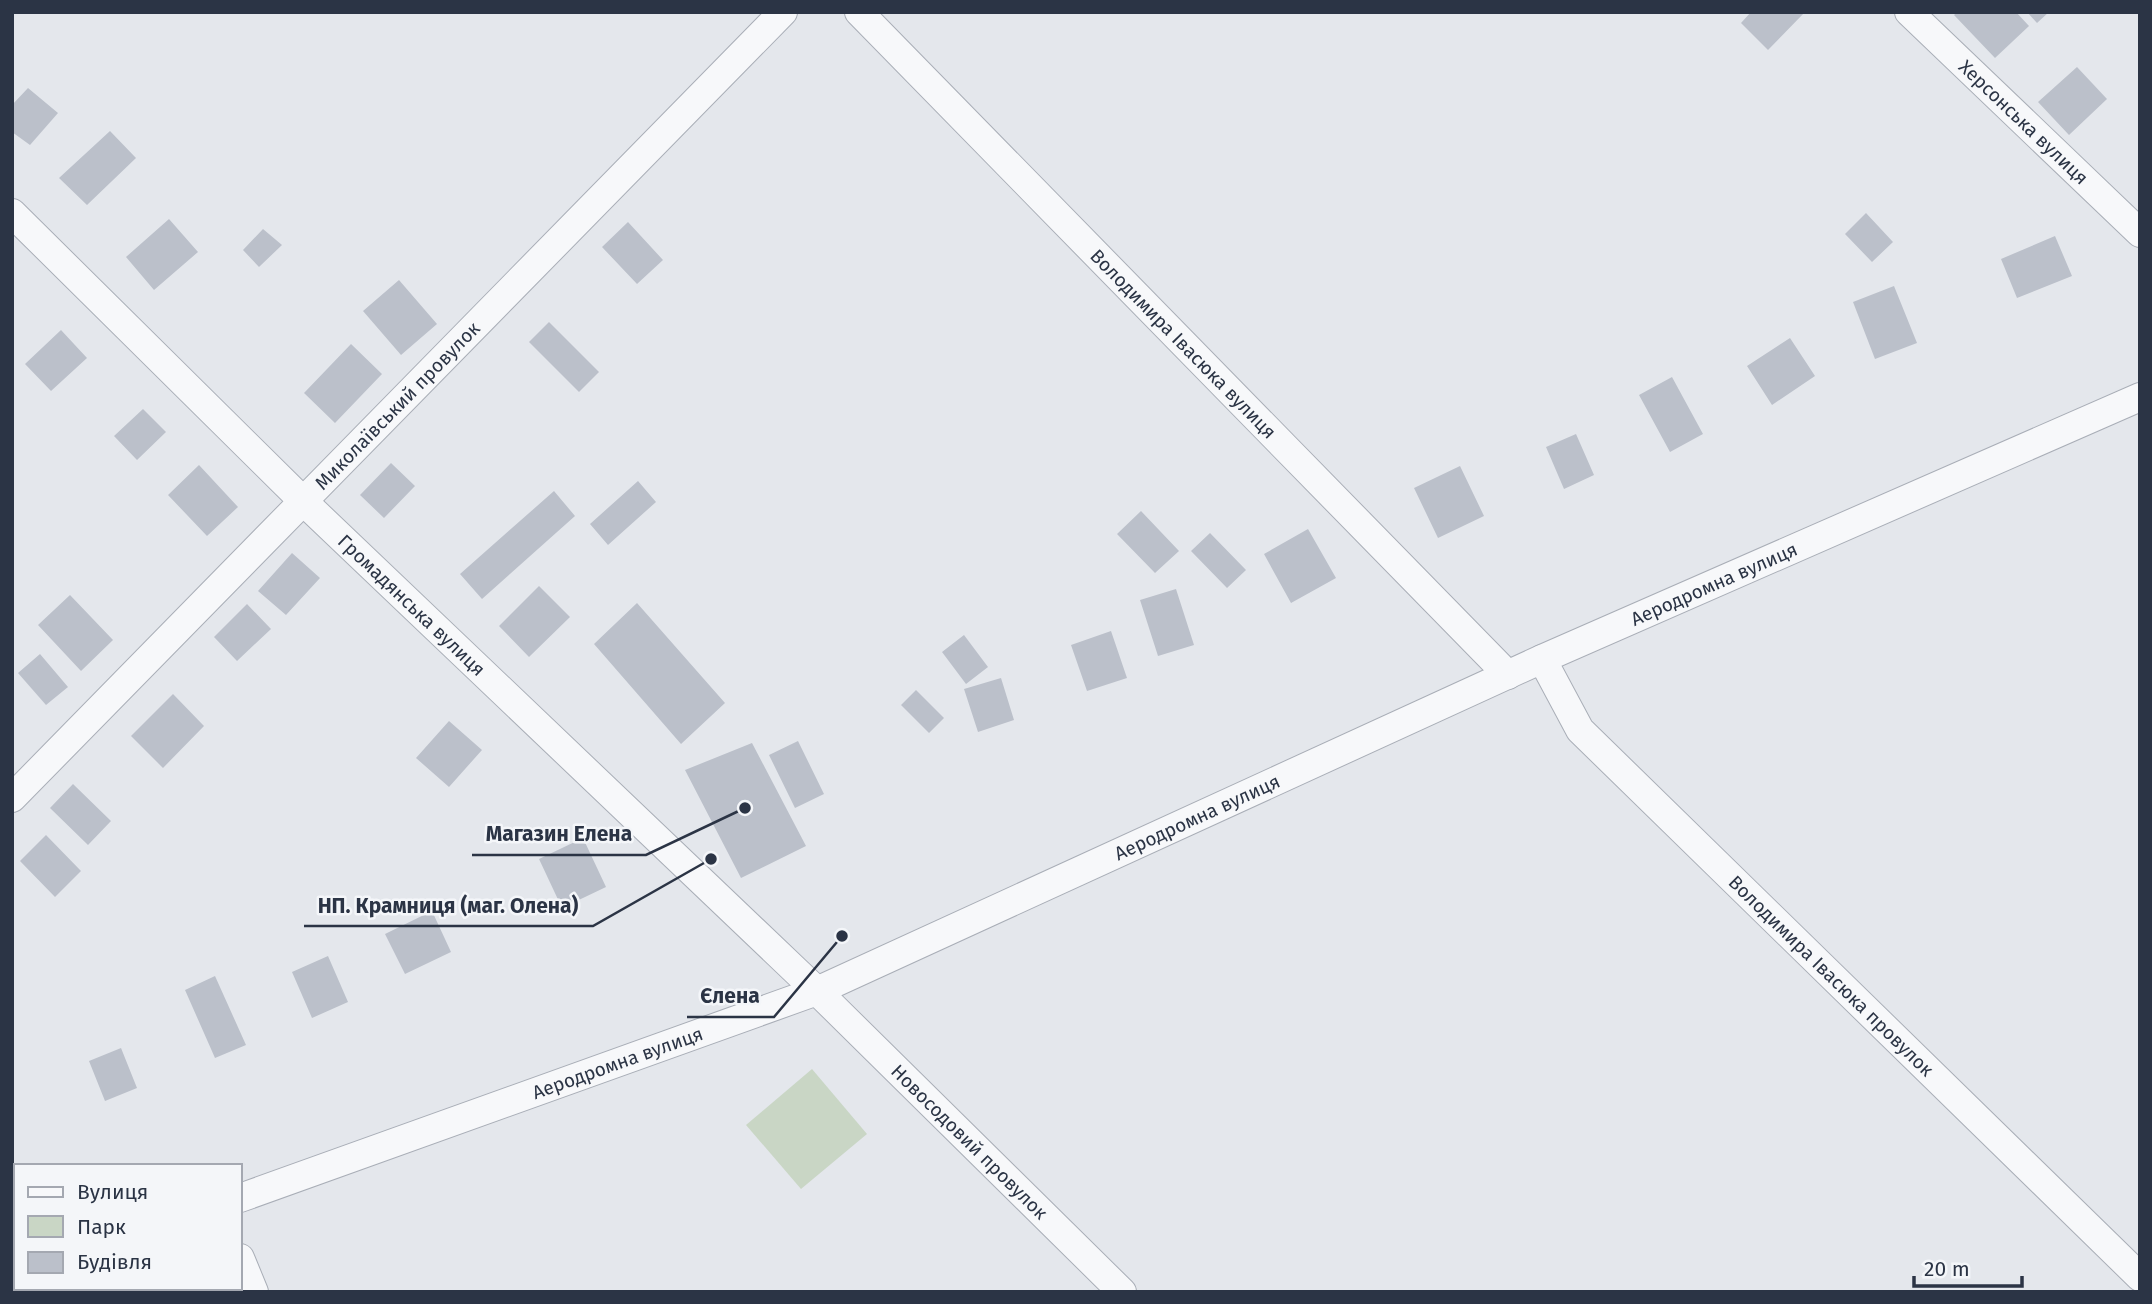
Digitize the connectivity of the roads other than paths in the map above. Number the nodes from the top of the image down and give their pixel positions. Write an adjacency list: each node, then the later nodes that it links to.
1 (783, 12): 7 (street, Миколаївський провулок)
2 (859, 12): 9 (street, Володимира Івасюка вулиця)
3 (1909, 12): 5 (street, Херсонська вулиця)
4 (12, 213): 7 (street, Громадянська вулиця)
5 (2140, 233)
6 (2140, 397): 8 (street, Аеродромна вулиця)
7 (304, 502): 10 (street, Миколаївський провулок); 11 (street, Громадянська вулиця)
8 (1542, 659): 9 (street, Аеродромна вулиця); 14 (street, Володимира Івасюка провулок)
9 (1508, 675): 11 (street, Аеродромна вулиця)
10 (12, 798)
11 (817, 991): 12 (street, Аеродромна вулиця); 16 (street, Новосодовий провулок)
12 (242, 1197)
13 (242, 1263): 15 (street)
14 (2140, 1278)
15 (254, 1292)
16 (1122, 1292)

